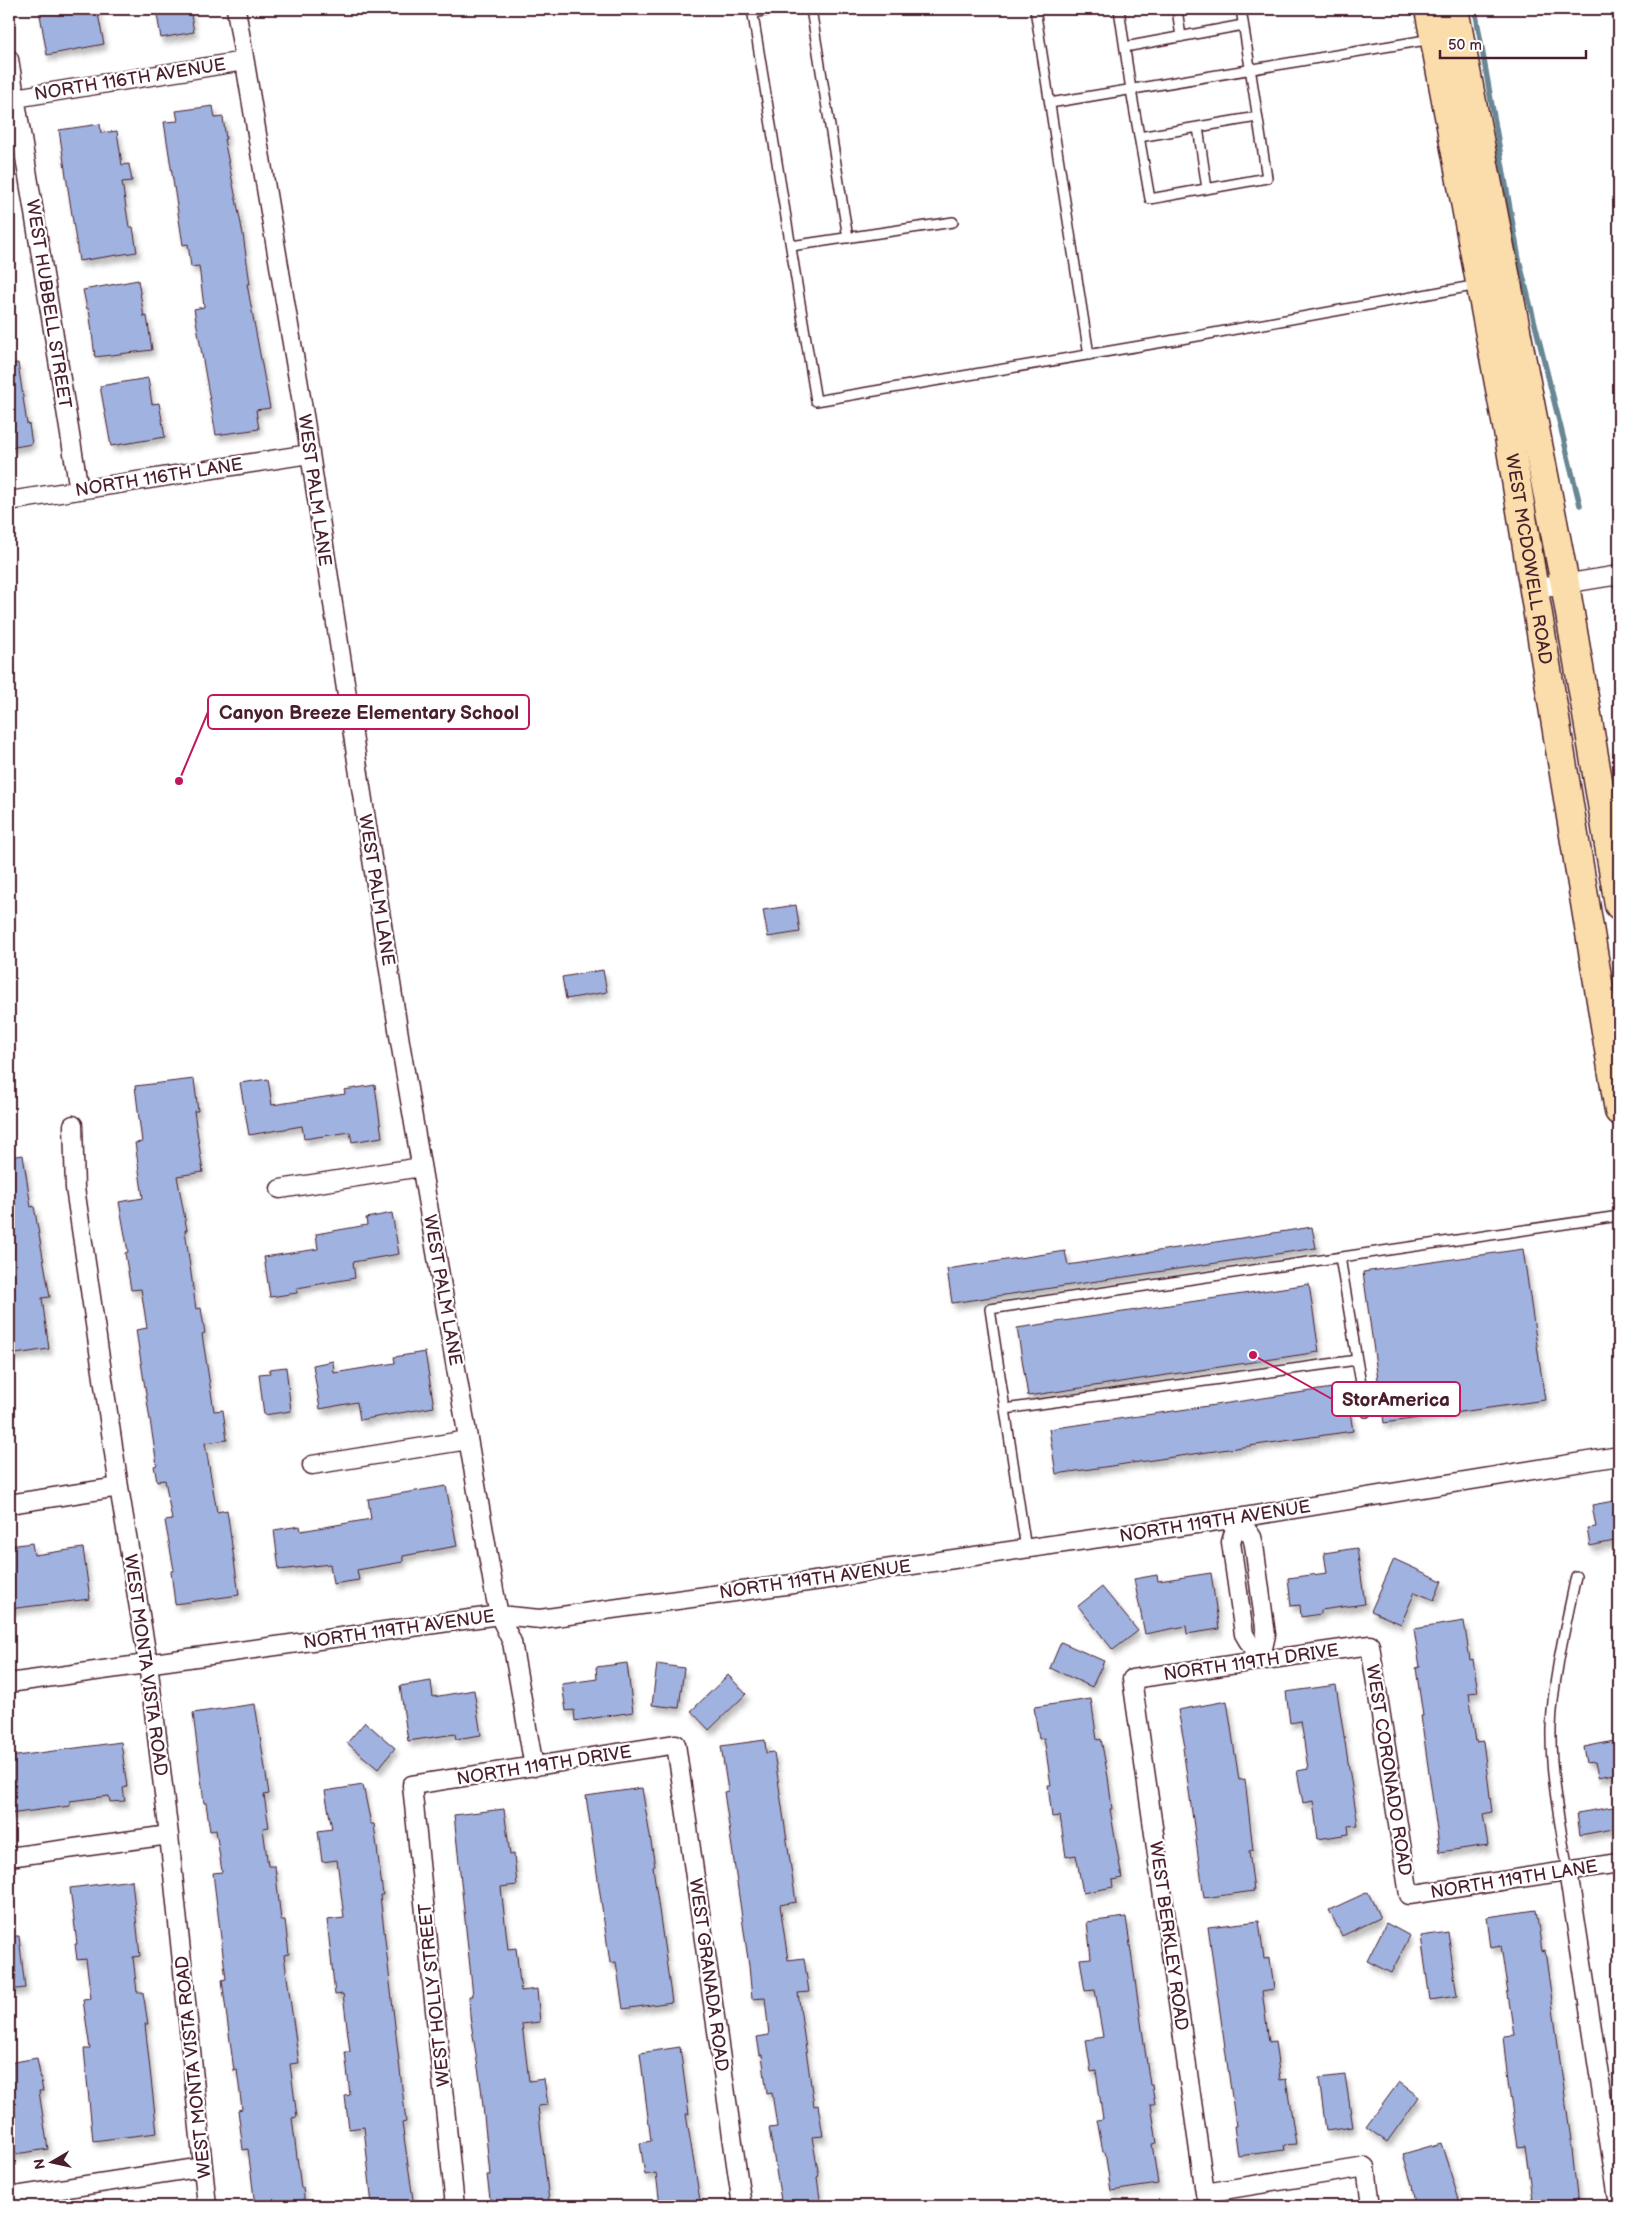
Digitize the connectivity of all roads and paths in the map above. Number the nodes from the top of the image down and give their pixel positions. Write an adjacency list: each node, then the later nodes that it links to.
1 (236, 9): 16 (street, WEST PALM LANE)
2 (775, 9): 10 (lane)
3 (811, 9): 26 (lane)
4 (1035, 9): 20 (lane)
5 (1119, 9): 14 (lane)
6 (1177, 9): 12 (lane)
7 (1241, 9): 11 (lane)
8 (1429, 9): 13 (main road, WEST MCDOWELL ROAD)
9 (1454, 9): 34 (main road, WEST MCDOWELL ROAD)
10 (752, 11): 27 (lane)
11 (1243, 25): 12 (lane); 17 (lane)
12 (1181, 36): 14 (lane)
13 (1434, 39): 17 (lane); 28 (main road, WEST MCDOWELL ROAD)
14 (1125, 47): 18 (lane)
15 (9, 59): 19 (street, WEST HUBBELL STREET)
16 (244, 61): 19 (street, NORTH 116TH AVENUE); 30 (street, WEST PALM LANE)
17 (1250, 70): 18 (lane); 21 (lane)
18 (1130, 90): 20 (lane); 23 (lane)
19 (15, 98): 31 (street, WEST HUBBELL STREET)
20 (1050, 103): 29 (lane)
21 (1258, 117): 22 (lane); 24 (lane)
22 (1198, 127): 23 (lane); 24 (lane)
23 (1139, 137): 24 (lane)
24 (1207, 189)
25 (953, 222): 26 (lane)
26 (848, 238): 27 (lane)
27 (791, 246): 29 (lane)
28 (1480, 284): 29 (lane); 35 (main road, WEST MCDOWELL ROAD)
29 (1089, 355)
30 (309, 454): 31 (street, NORTH 116TH LANE); 39 (street, WEST PALM LANE)
31 (79, 490): 32 (street, NORTH 116TH LANE)
32 (9, 501)
33 (1619, 575): 34 (street)
34 (1564, 584): 35 (street); 36 (main road, WEST MCDOWELL ROAD)
35 (1533, 589): 37 (main road, WEST MCDOWELL ROAD)
36 (1619, 905)
37 (1619, 1111)
38 (73, 1126): 49 (street, WEST MONTA VISTA ROAD)
39 (422, 1167): 40 (street); 46 (street, WEST PALM LANE)
40 (280, 1189)
41 (1619, 1216): 42 (lane)
42 (1340, 1257): 43 (lane); 44 (lane)
43 (1357, 1360): 44 (lane); 45 (lane)
44 (1005, 1409): 52 (lane)
45 (1366, 1412)
46 (468, 1440): 48 (street); 54 (street, WEST PALM LANE)
47 (1619, 1456): 51 (street, NORTH 119TH AVENUE)
48 (312, 1465)
49 (119, 1487): 50 (street); 57 (street, WEST MONTA VISTA ROAD)
50 (9, 1504)
51 (1238, 1518): 52 (street, NORTH 119TH AVENUE); 56 (street)
52 (1026, 1549): 54 (street, NORTH 119TH AVENUE)
53 (1576, 1576): 66 (lane)
54 (499, 1615): 57 (street, NORTH 119TH AVENUE); 61 (street, WEST PALM LANE)
55 (1370, 1645): 56 (street, NORTH 119TH DRIVE); 67 (street, WEST CORONADO ROAD)
56 (1260, 1661): 58 (street, NORTH 119TH DRIVE)
57 (148, 1663): 59 (street, NORTH 119TH AVENUE); 63 (street, WEST MONTA VISTA ROAD)
58 (1132, 1679): 73 (street, WEST BERKLEY ROAD)
59 (9, 1683)
60 (676, 1744): 61 (street, NORTH 119TH DRIVE); 72 (street, WEST GRANADA ROAD)
61 (534, 1767): 62 (street, NORTH 119TH DRIVE)
62 (412, 1784): 71 (street, WEST HOLLY STREET)
63 (170, 1835): 64 (street); 68 (street, WEST MONTA VISTA ROAD)
64 (9, 1857)
65 (1619, 1863): 66 (street, NORTH 119TH LANE)
66 (1568, 1871): 67 (street, NORTH 119TH LANE); 74 (street)
67 (1409, 1895)
68 (203, 2166): 69 (street); 70 (street, WEST MONTA VISTA ROAD)
69 (9, 2197)
70 (207, 2206)
71 (455, 2206)
72 (742, 2206)
73 (1372, 2206)
74 (1619, 2206)

